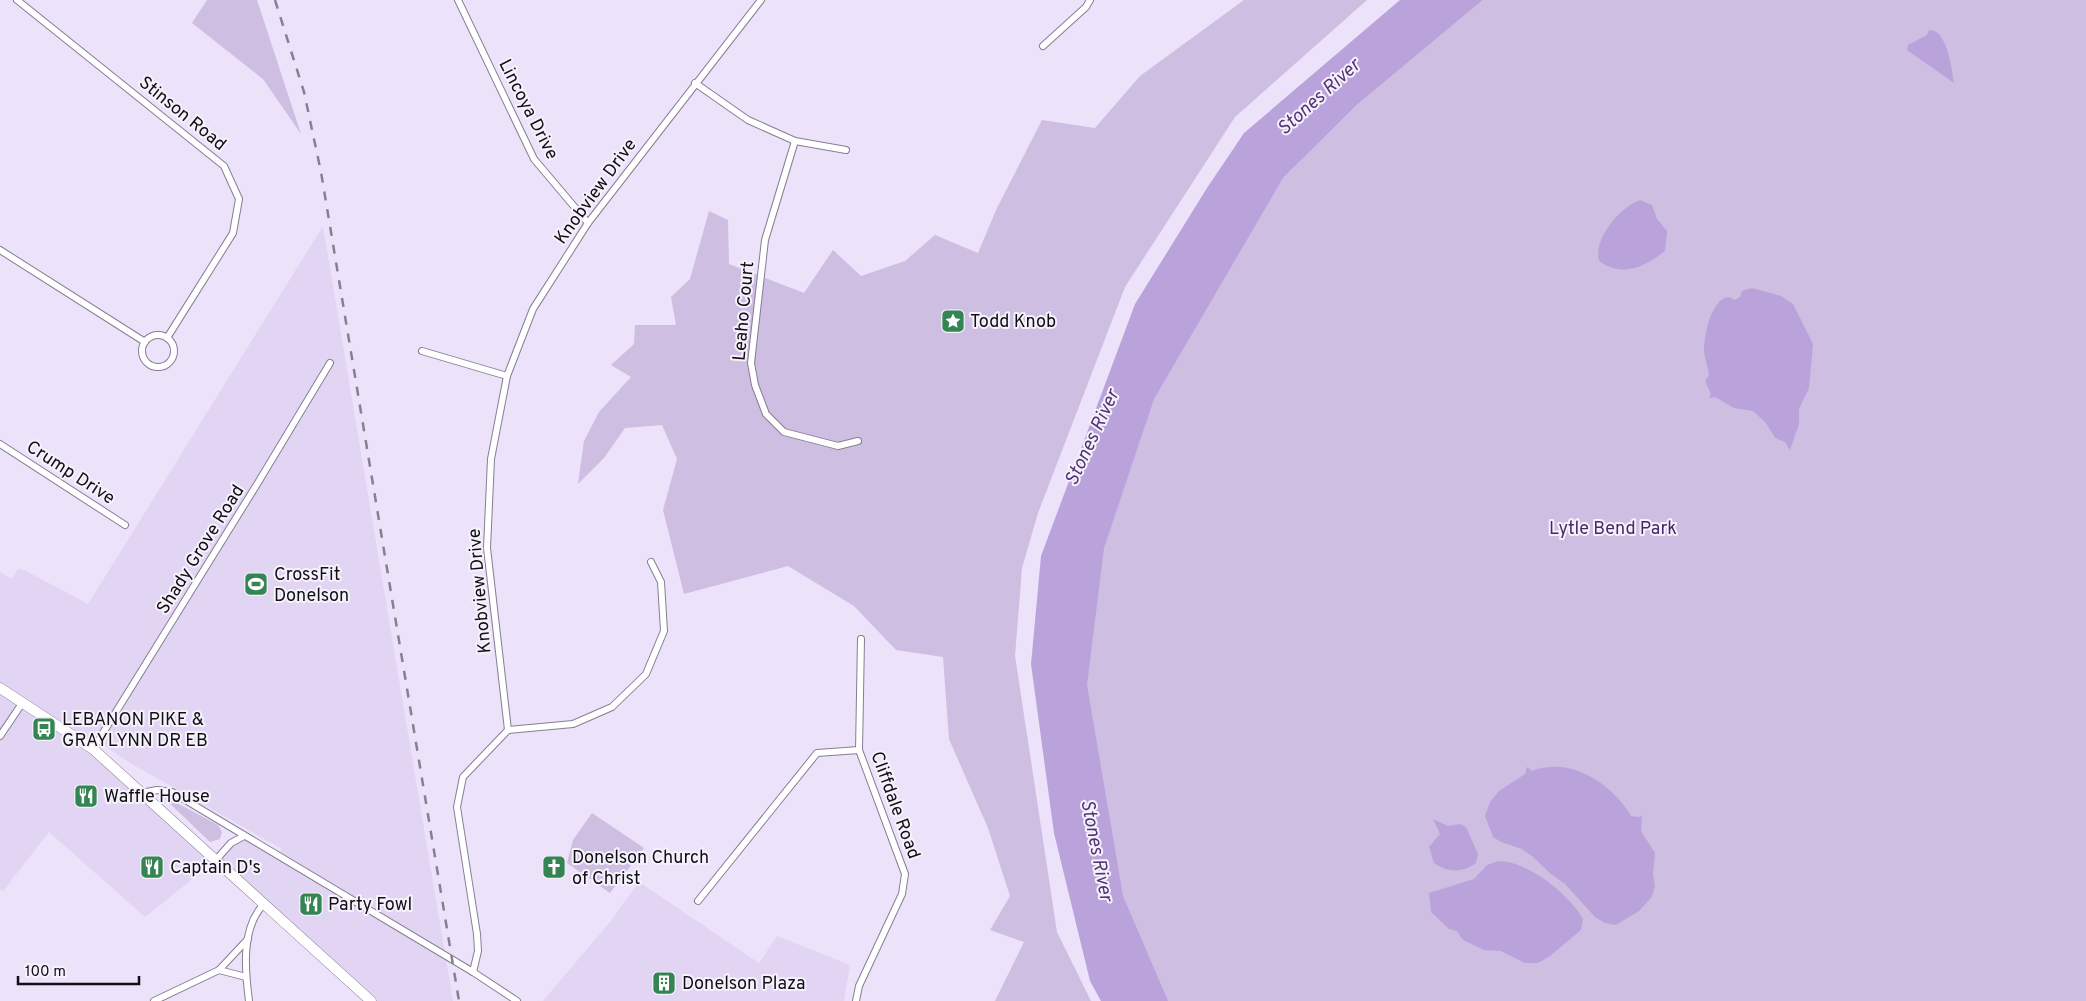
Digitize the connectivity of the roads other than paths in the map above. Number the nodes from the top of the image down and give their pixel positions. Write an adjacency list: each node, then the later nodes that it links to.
1 (17, 0): 11 (street, Stinson Road)
2 (459, 0): 9 (street, Lincoya Drive)
3 (761, 0): 6 (street, Knobview Drive)
4 (1090, 0): 5 (street)
5 (1043, 46)
6 (695, 83): 7 (street); 9 (street, Knobview Drive)
7 (795, 141): 8 (street); 16 (street, Leaho Court)
8 (846, 150)
9 (588, 223): 15 (street, Knobview Drive)
10 (0, 250): 12 (street)
11 (167, 338): 12 (street); 12 (street)
12 (145, 342)
13 (422, 351): 15 (street)
14 (330, 363): 25 (street, Shady Grove Road)
15 (507, 376): 23 (street, Knobview Drive)
16 (858, 441)
17 (0, 444): 18 (street, Crump Drive)
18 (125, 525)
19 (651, 562): 23 (street)
20 (861, 639): 26 (street, Cliffdale Road)
21 (0, 688): 22 (main road)
22 (22, 702): 24 (street); 25 (main road)
23 (508, 730): 34 (street)
24 (0, 736)
25 (93, 749): 27 (main road)
26 (859, 750): 30 (street); 40 (street, Cliffdale Road)
27 (141, 793): 28 (street); 29 (main road)
28 (244, 836): 29 (street); 34 (street)
29 (215, 861): 31 (main road)
30 (698, 901)
31 (263, 905): 32 (street); 38 (main road)
32 (248, 939): 33 (street); 35 (street)
33 (219, 970): 35 (street); 36 (street)
34 (473, 972): 39 (street)
35 (246, 977): 37 (street)
36 (154, 1001)
37 (249, 1001)
38 (371, 1001)
39 (518, 1001)
40 (856, 1001)

